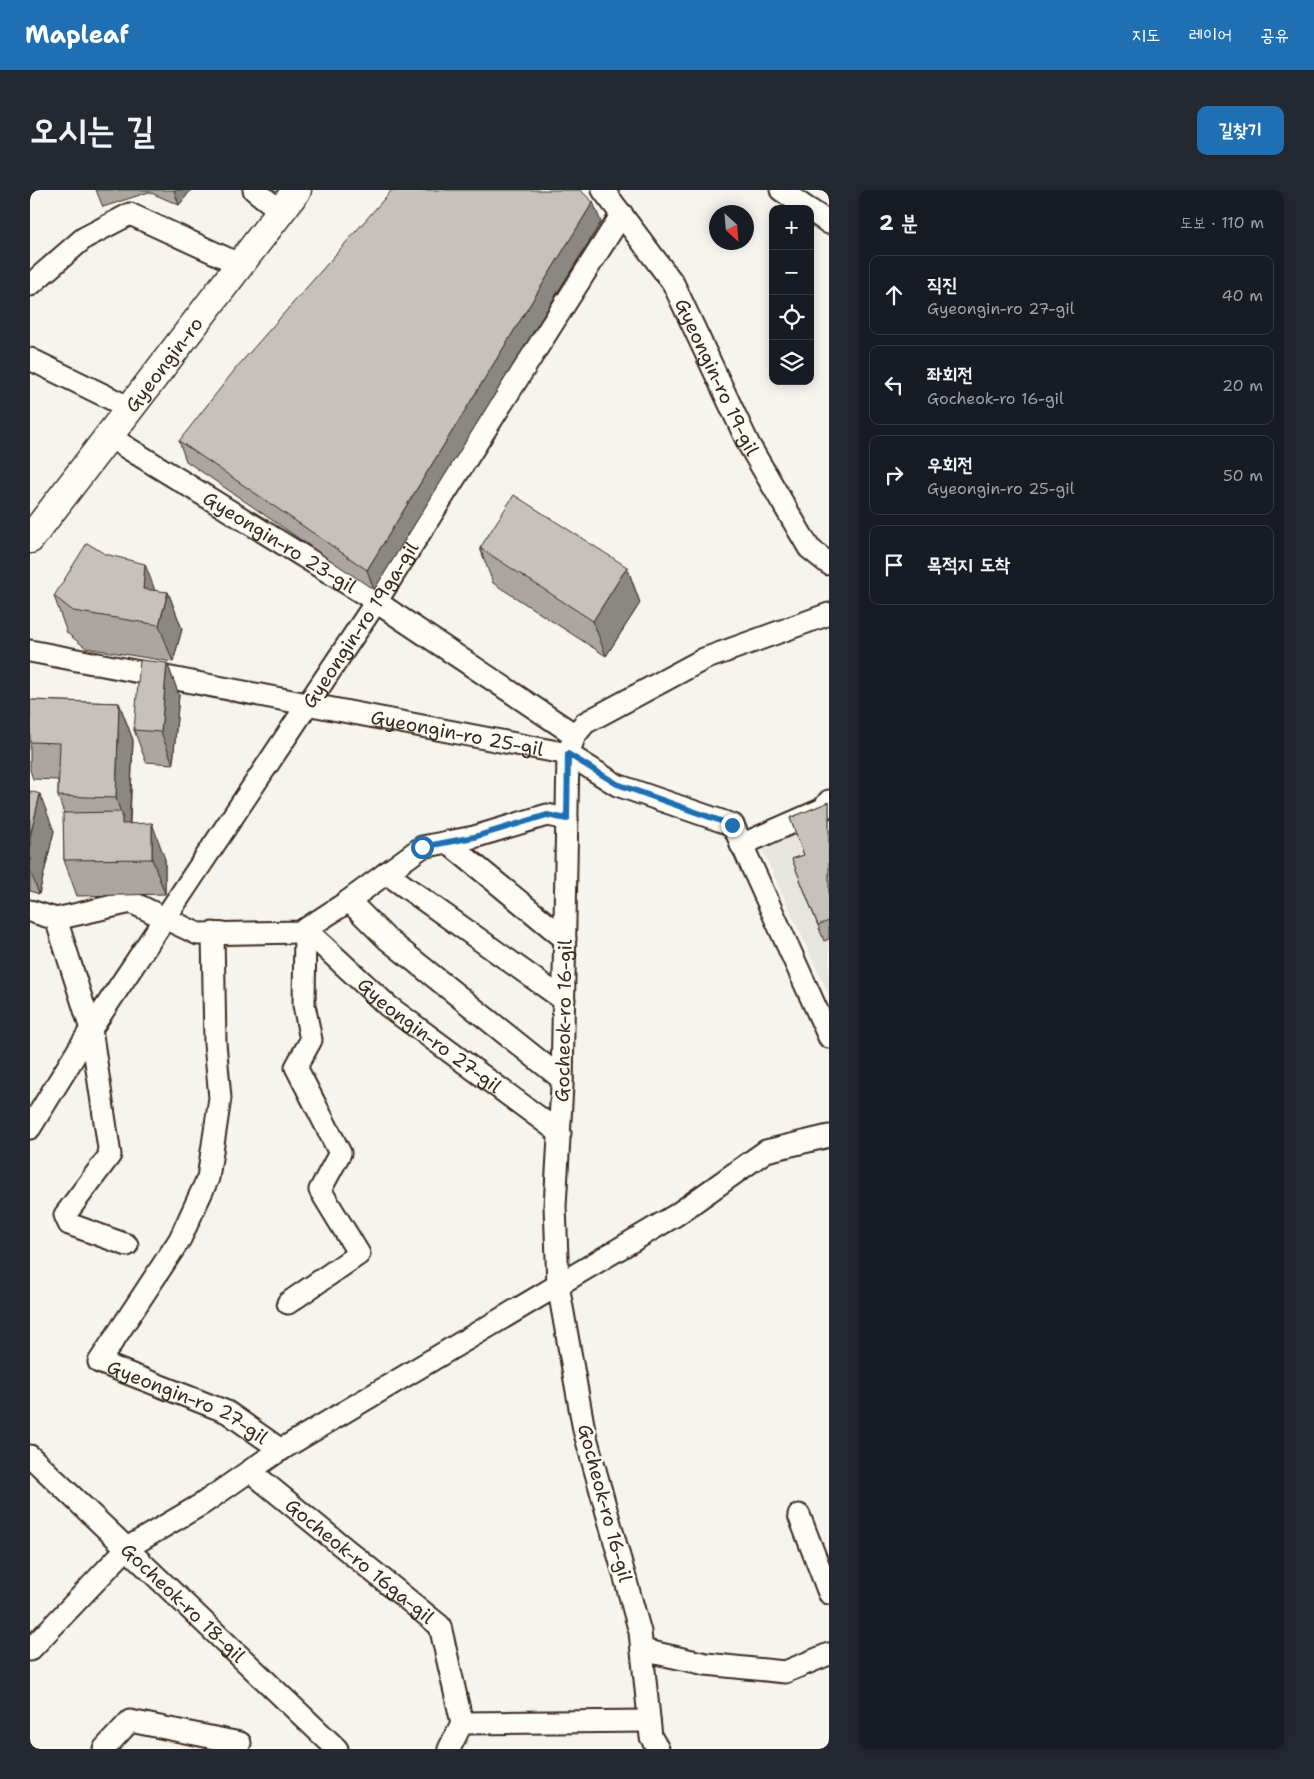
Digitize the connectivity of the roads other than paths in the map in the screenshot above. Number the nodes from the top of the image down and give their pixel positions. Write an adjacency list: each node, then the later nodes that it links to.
1 (254, 190): 6 (street)
2 (297, 190): 6 (main road, Gyeongin-ro)
3 (603, 190): 8 (street, Gyeongin-ro 19-gil)
4 (781, 190): 5 (street)
5 (803, 205)
6 (282, 212): 10 (main road, Gyeongin-ro)
7 (814, 212): 9 (street)
8 (622, 214): 16 (street, Gyeongin-ro 19-gil); 17 (street, Gyeongin-ro 19ga-gil)
9 (829, 223)
10 (241, 265): 11 (street); 13 (main road, Gyeongin-ro)
11 (30, 285)
12 (30, 358): 13 (street)
13 (130, 408): 14 (main road, Gyeongin-ro)
14 (108, 436): 15 (main road, Gyeongin-ro); 17 (street, Gyeongin-ro 23-gil)
15 (30, 539)
16 (829, 564)
17 (376, 602): 20 (street, Gyeongin-ro 19ga-gil); 21 (street, Gyeongin-ro 23-gil)
18 (829, 614): 21 (street)
19 (30, 652): 20 (street, Gyeongin-ro 25-gil)
20 (308, 705): 21 (street, Gyeongin-ro 25-gil); 29 (street, Gyeongin-ro 19ga-gil)
21 (572, 745): 23 (street, Gocheok-ro 16-gil); 25 (street, Gyeongin-ro 25-gil)
22 (829, 801): 25 (street)
23 (567, 819): 24 (street); 33 (street, Gocheok-ro 16-gil)
24 (447, 842): 26 (street); 33 (street)
25 (742, 845): 36 (street, Gyeongin-ro 25-gil)
26 (386, 873): 27 (street); 34 (street)
27 (349, 901): 31 (street); 37 (street)
28 (30, 911): 30 (street)
29 (166, 918): 30 (street); 32 (street); 35 (street, Gyeongin-ro 19ga-gil)
30 (56, 920): 35 (street)
31 (306, 929): 32 (street); 39 (street, Gyeongin-ro 27-gil); 43 (street)
32 (213, 933): 44 (street, Gyeongin-ro 27-gil)
33 (565, 939): 34 (street, Gocheok-ro 16-gil)
34 (564, 1000): 37 (street, Gocheok-ro 16-gil)
35 (92, 1029): 38 (street); 41 (street)
36 (829, 1037)
37 (562, 1079): 39 (street, Gocheok-ro 16-gil)
38 (30, 1128)
39 (560, 1133): 42 (street, Gocheok-ro 16-gil)
40 (829, 1136): 42 (street)
41 (127, 1245)
42 (558, 1285): 44 (street); 51 (street, Gocheok-ro 16-gil)
43 (288, 1303)
44 (281, 1450): 46 (street)
45 (30, 1456): 48 (street, Gocheok-ro 18-gil)
46 (250, 1471): 48 (street); 53 (street, Gocheok-ro 16ga-gil)
47 (799, 1515): 49 (street)
48 (127, 1548): 50 (street); 57 (street, Gocheok-ro 18-gil)
49 (829, 1593)
50 (30, 1650)
51 (642, 1650): 52 (street); 54 (street, Gocheok-ro 16-gil)
52 (829, 1654)
53 (462, 1723): 54 (street, Gocheok-ro 16-gil); 58 (street)
54 (651, 1739)
55 (240, 1743): 56 (street)
56 (104, 1749)
57 (337, 1749)
58 (449, 1749)

